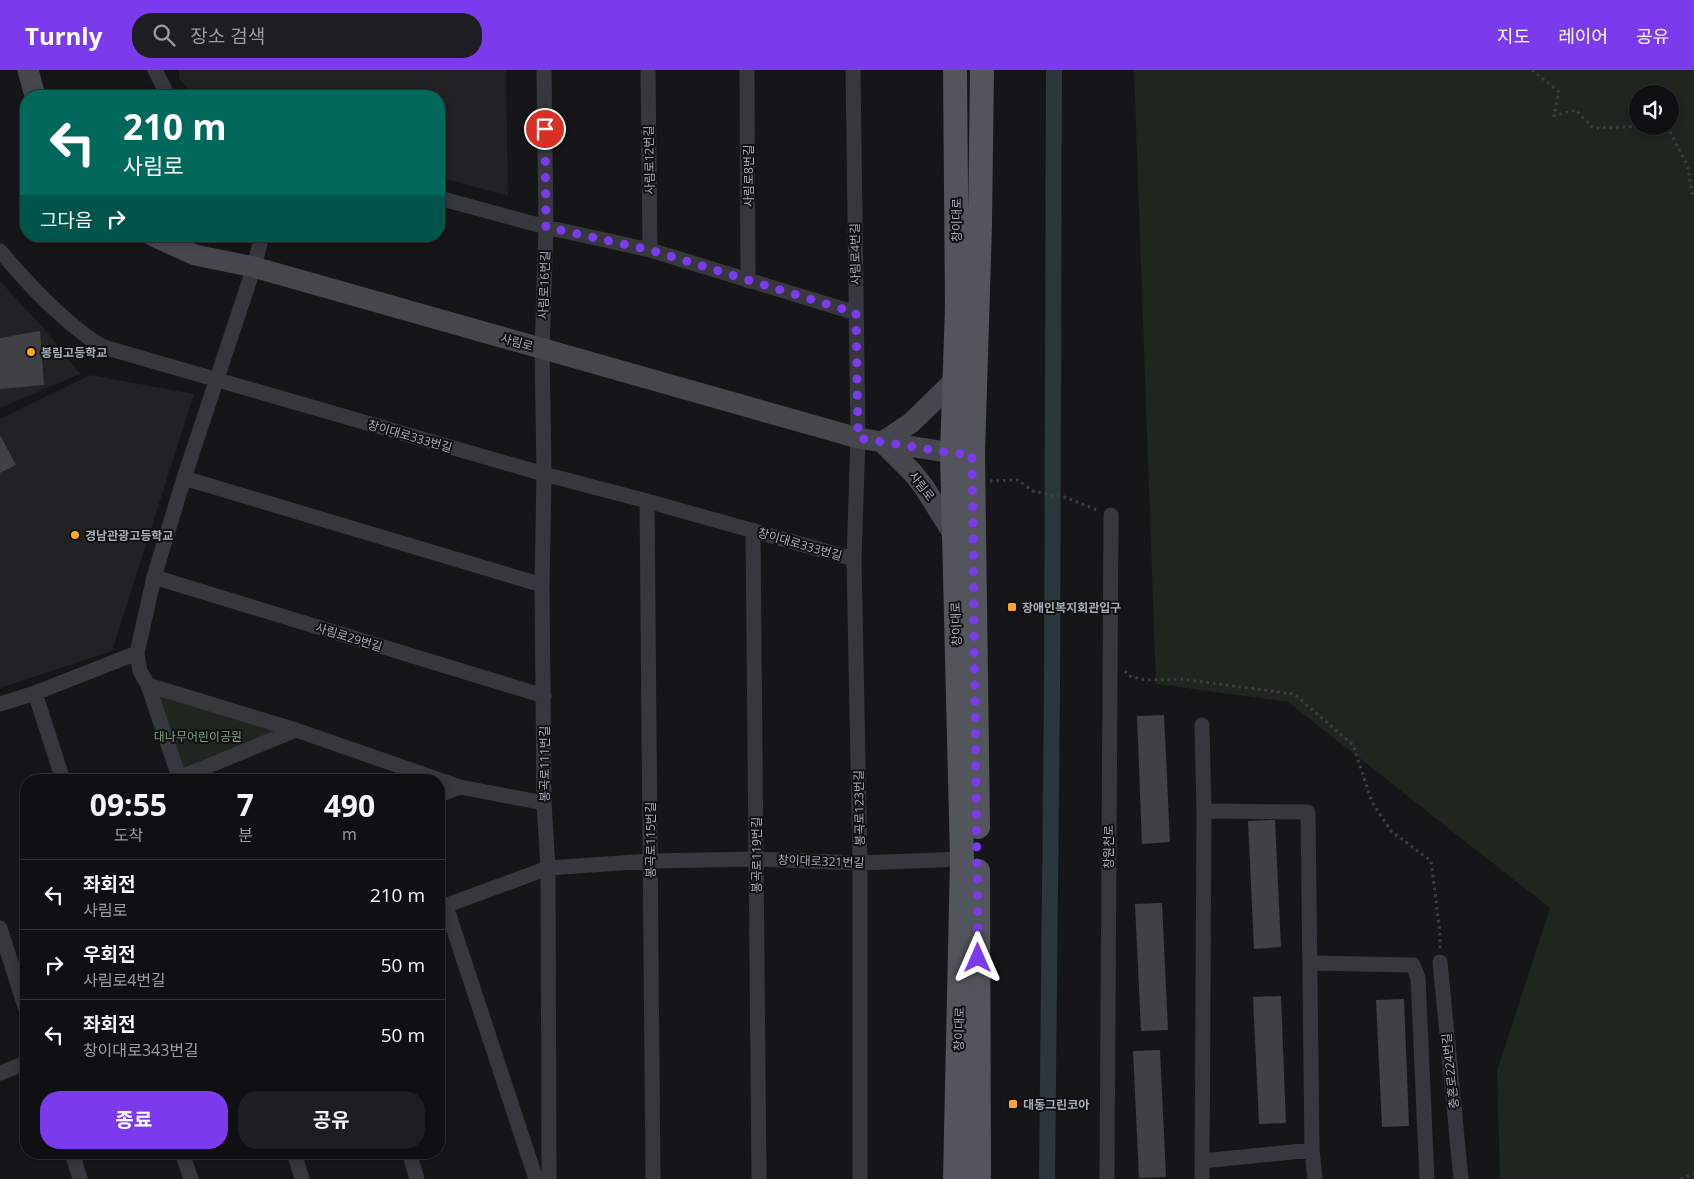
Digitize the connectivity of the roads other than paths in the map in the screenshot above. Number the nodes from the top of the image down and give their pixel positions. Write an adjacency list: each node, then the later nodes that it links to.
1 (28, 70): 9 (street)
2 (155, 70): 10 (street)
3 (544, 70): 12 (street, 사림로16번길)
4 (648, 70): 15 (street, 사림로12번길)
5 (748, 70): 18 (street, 사림로8번길)
6 (853, 70): 19 (street, 사림로4번길)
7 (955, 70): 22 (main road, 창이대로)
8 (982, 70): 25 (main road, 창이대로)
9 (33, 90)
10 (165, 90)
11 (445, 200): 12 (street)
12 (546, 227): 15 (street); 20 (street, 사림로16번길)
13 (166, 242): 17 (street, 사림로)
14 (260, 242): 17 (street)
15 (650, 250): 18 (street)
16 (0, 251): 21 (street, 창이대로333번길)
17 (254, 267): 20 (street, 사림로); 21 (street)
18 (748, 281): 19 (street)
19 (856, 313): 23 (street, 사림로4번길)
20 (542, 349): 23 (street, 사림로); 26 (street, 봉곡로111번길)
21 (217, 380): 26 (street, 창이대로333번길); 27 (street)
22 (954, 381): 24 (street); 25 (main road, 창이대로)
23 (858, 438): 24 (street, 사림로); 32 (street, 봉곡로123번길)
24 (882, 442): 25 (street, 사림로); 31 (street, 사림로)
25 (962, 454): 31 (main road, 창이대로); 80 (main road, 창이대로)
26 (544, 474): 28 (street, 창이대로333번길); 34 (street, 봉곡로111번길)
27 (184, 478): 33 (street); 34 (street)
28 (647, 501): 30 (street, 창이대로333번길); 53 (street, 봉곡로115번길)
29 (1111, 515): 81 (street, 창원천로)
30 (753, 530): 32 (street, 창이대로333번길); 51 (street, 봉곡로119번길)
31 (954, 535): 52 (main road, 창이대로)
32 (854, 559): 54 (street, 봉곡로123번길)
33 (154, 577): 35 (street); 38 (street, 사림로29번길)
34 (542, 585): 38 (street, 봉곡로111번길)
35 (137, 653): 36 (street); 37 (street)
36 (148, 686): 41 (street); 43 (street)
37 (35, 693): 39 (street); 42 (street)
38 (544, 696): 49 (street, 봉곡로111번길)
39 (0, 704)
40 (1202, 725): 50 (street)
41 (296, 730): 44 (street); 45 (street)
42 (61, 774)
43 (178, 774)
44 (192, 774)
45 (423, 774)
46 (445, 782): 47 (street)
47 (460, 787): 48 (street); 49 (street)
48 (445, 793)
49 (544, 803): 55 (street, 봉곡로111번길)
50 (1204, 811): 60 (street); 69 (street)
51 (756, 859): 53 (street, 창이대로321번길); 54 (street, 창이대로321번길); 77 (street, 봉곡로119번길)
52 (962, 859): 54 (street, 창이대로321번길); 79 (main road, 창이대로)
53 (650, 861): 55 (street, 창이대로321번길); 76 (street, 봉곡로115번길)
54 (860, 863): 78 (street, 봉곡로123번길)
55 (548, 868): 56 (street, 창이대로321번길); 75 (street, 봉곡로111번길)
56 (445, 906)
57 (445, 916): 74 (street, 창이대로321번길)
58 (0, 928): 61 (street)
59 (1440, 962): 85 (street, 충혼로224번길)
60 (1310, 963): 64 (street); 84 (street)
61 (20, 991)
62 (20, 1065): 63 (street)
63 (0, 1073)
64 (1312, 1150): 69 (street); 83 (street)
65 (74, 1159): 70 (street)
66 (184, 1159): 71 (street)
67 (296, 1159): 72 (street)
68 (411, 1159): 73 (street)
69 (1202, 1161): 82 (street)
70 (80, 1179)
71 (191, 1179)
72 (302, 1179)
73 (417, 1179)
74 (536, 1179)
75 (549, 1179)
76 (653, 1179)
77 (759, 1179)
78 (860, 1179)
79 (956, 1179)
80 (979, 1179)
81 (1107, 1179)
82 (1202, 1179)
83 (1315, 1179)
84 (1427, 1179)
85 (1461, 1179)

